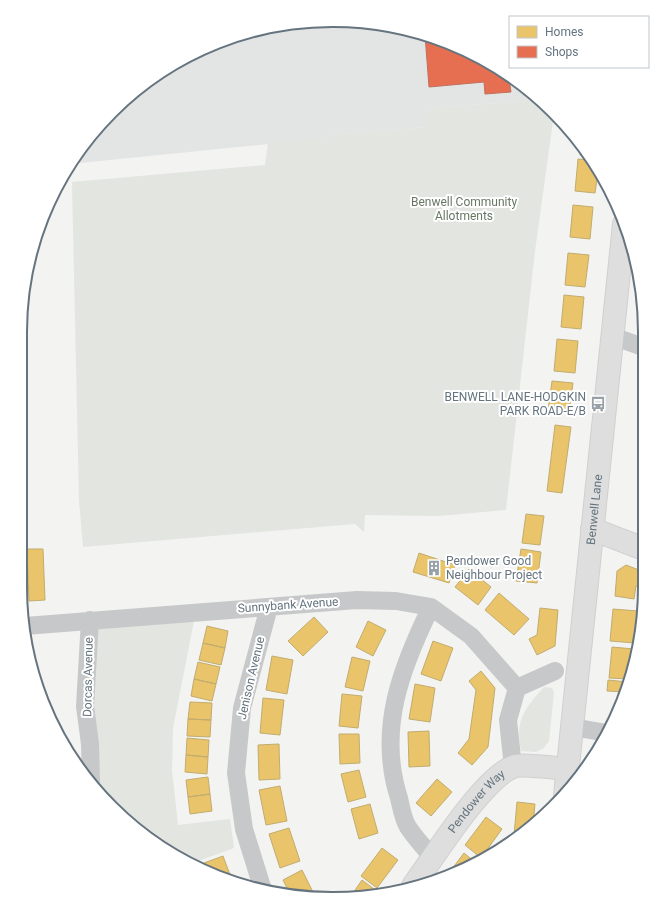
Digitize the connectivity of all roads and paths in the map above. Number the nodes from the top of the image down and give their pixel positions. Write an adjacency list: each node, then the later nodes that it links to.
1 (623, 236): 2 (main road, Benwell Lane)
2 (612, 336): 3 (street); 4 (main road, Benwell Lane)
3 (638, 345)
4 (592, 529): 5 (main road); 12 (main road, Benwell Lane)
5 (638, 547)
6 (268, 607): 7 (street, Sunnybank Avenue); 8 (street, Sunnybank Avenue); 20 (street, Jenison Avenue)
7 (431, 607): 11 (street, Sunnybank Avenue); 18 (street)
8 (90, 620): 9 (street, Sunnybank Avenue); 16 (street, Dorcas Avenue)
9 (30, 626)
10 (555, 671): 11 (street)
11 (517, 688): 14 (street)
12 (572, 727): 13 (street); 15 (main road, Benwell Lane)
13 (601, 732)
14 (512, 758)
15 (567, 769): 17 (main road, Benwell Lane); 18 (main road, Pendower Way)
16 (91, 773)
17 (566, 783)
18 (433, 858): 19 (main road, Pendower Way)
19 (417, 880)
20 (261, 884)

